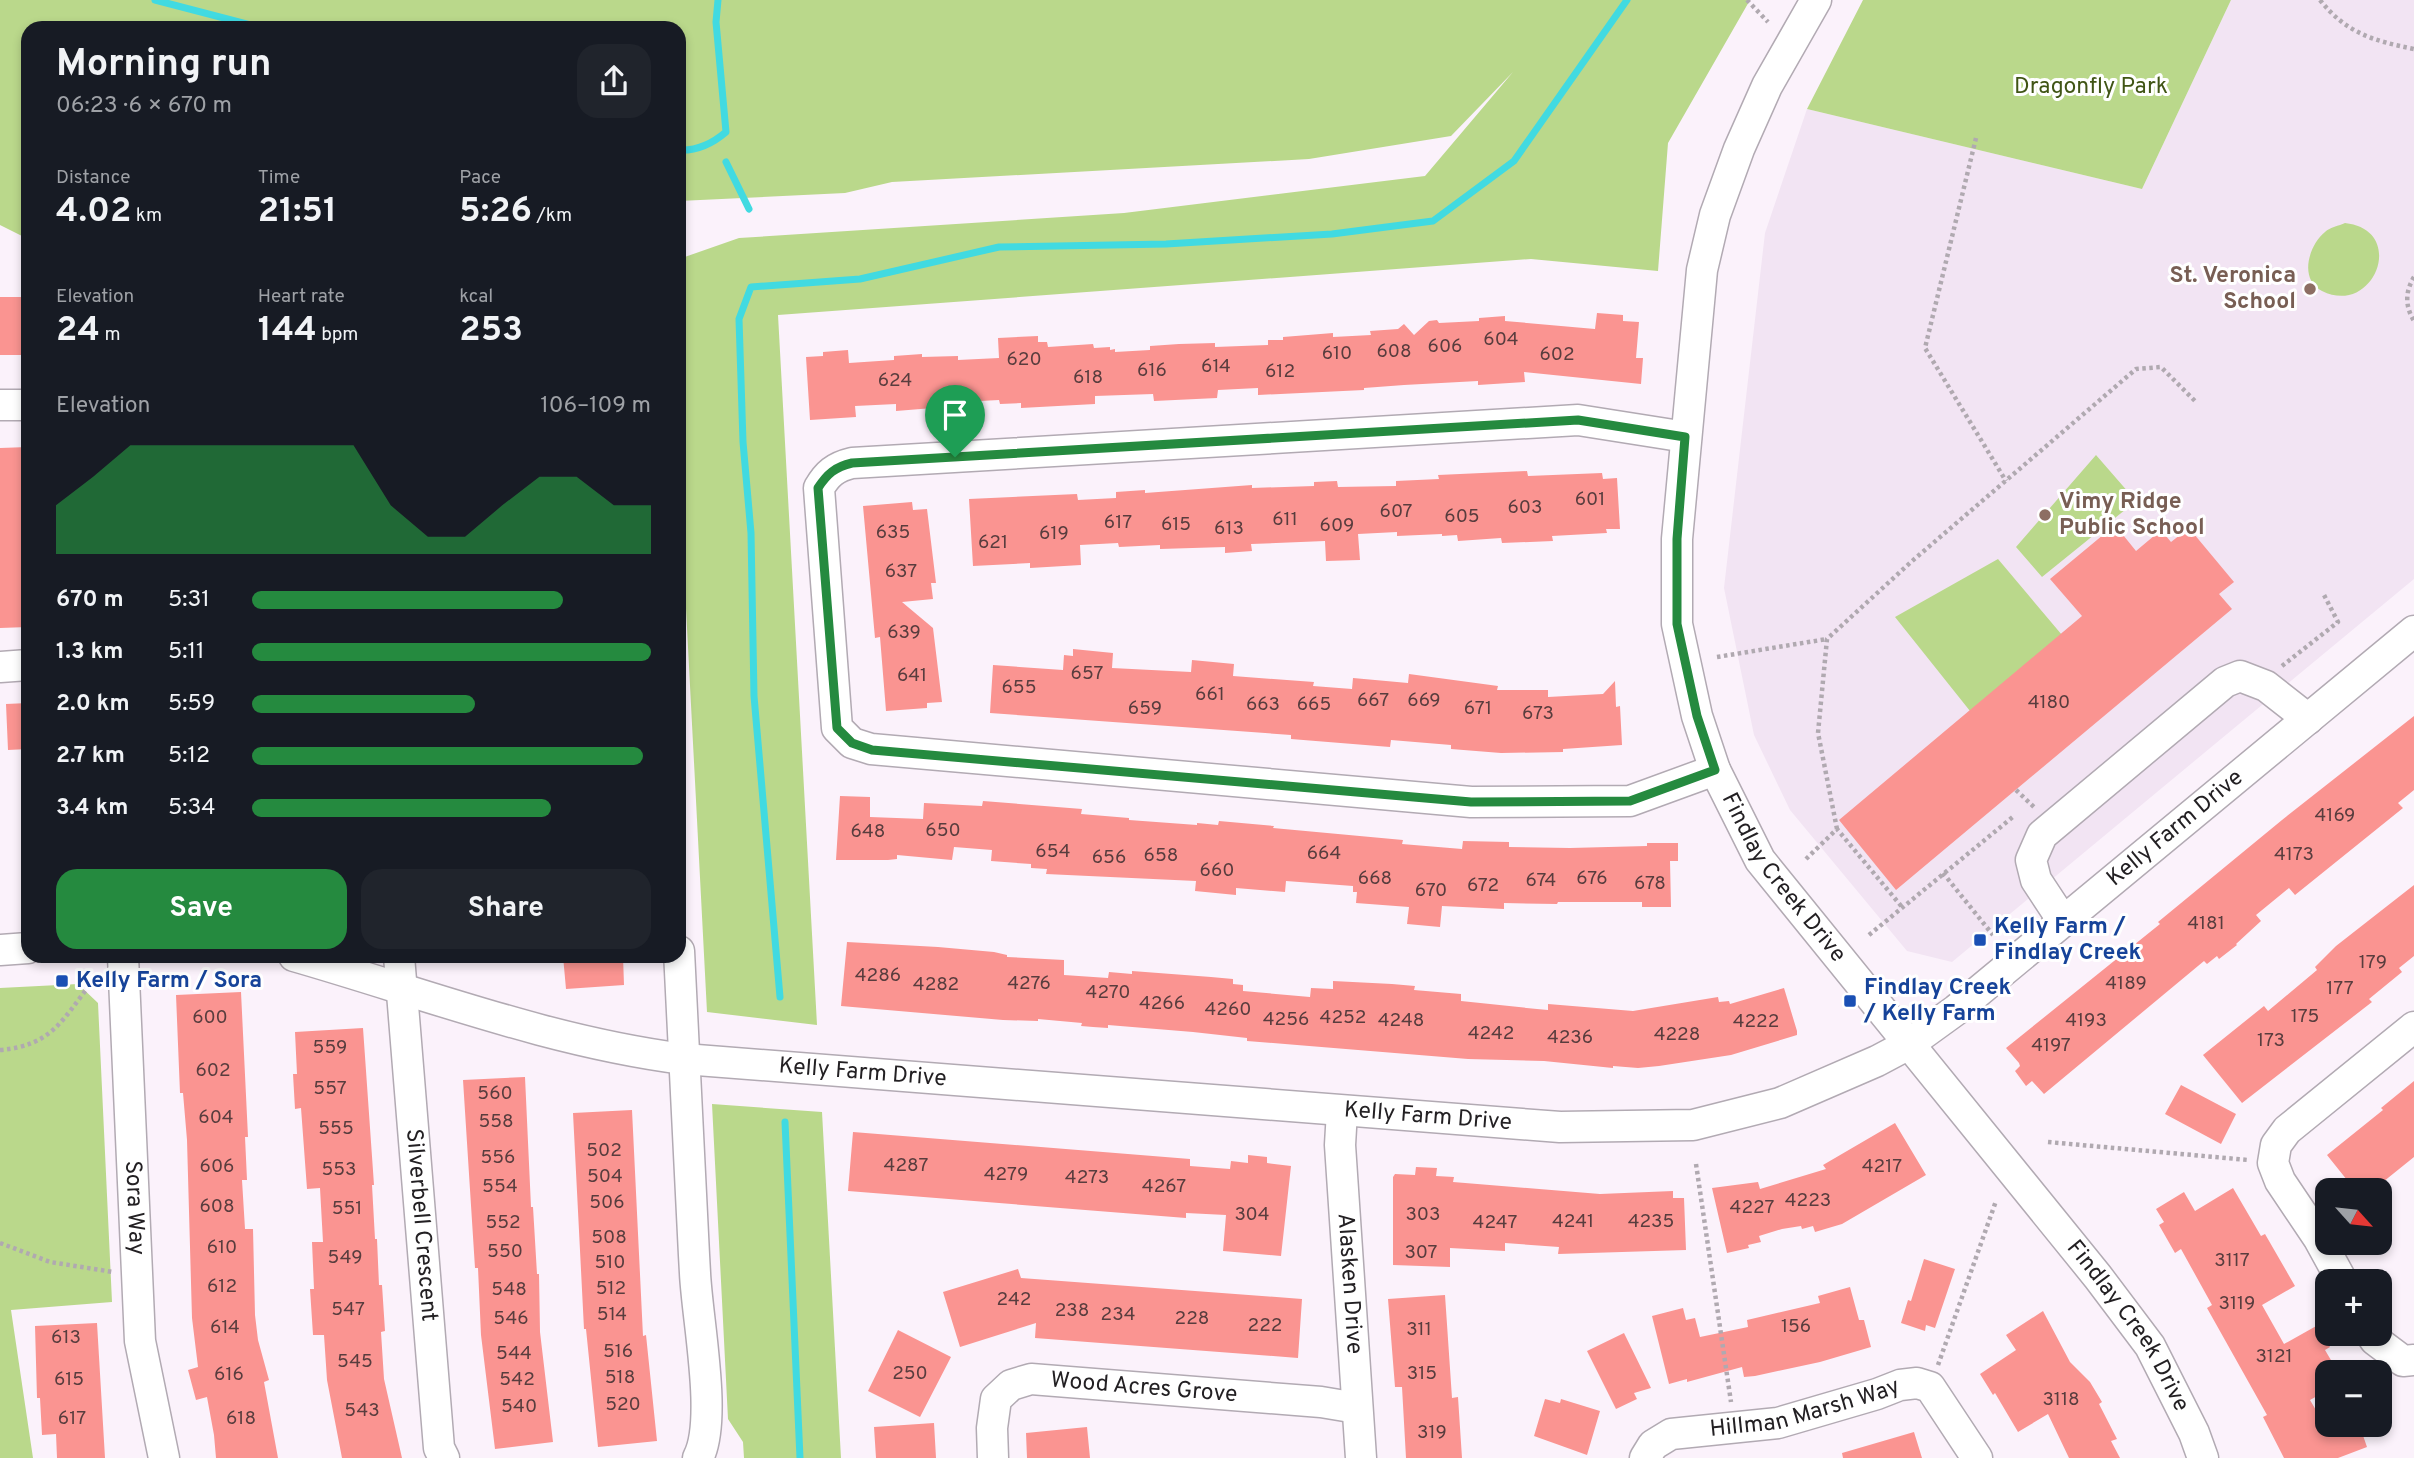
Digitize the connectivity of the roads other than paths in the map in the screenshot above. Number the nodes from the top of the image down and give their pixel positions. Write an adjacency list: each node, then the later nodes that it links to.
1 (1816, 0): 4 (street, Findlay Creek Drive)
2 (0, 405): 3 (street)
3 (21, 405)
4 (1685, 437): 9 (street, Findlay Creek Drive); 9 (street)
5 (2414, 631): 8 (street, Kelly Farm Drive)
6 (21, 666): 7 (street)
7 (0, 667)
8 (2308, 719): 10 (street, Kelly Farm Drive); 10 (street)
9 (1715, 770): 19 (street, Findlay Creek Drive)
10 (2063, 921): 19 (street, Kelly Farm Drive)
11 (21, 948): 12 (street)
12 (0, 950)
13 (123, 963): 26 (street, Sora Way)
14 (317, 963): 17 (street, Kelly Farm Drive)
15 (400, 963): 17 (street, Silverbell Crescent)
16 (680, 963): 20 (street)
17 (402, 989): 20 (street, Kelly Farm Drive); 27 (street, Silverbell Crescent)
18 (2414, 1027): 22 (street)
19 (1909, 1044): 21 (street, Kelly Farm Drive); 33 (street, Findlay Creek Drive)
20 (684, 1059): 21 (street, Kelly Farm Drive); 28 (street)
21 (1342, 1111): 25 (street, Alasken Drive)
22 (2335, 1269)
23 (2383, 1346): 24 (street)
24 (2414, 1360)
25 (1357, 1408): 29 (street, Wood Acres Grove); 30 (street, Alasken Drive)
26 (164, 1458)
27 (444, 1458)
28 (698, 1458)
29 (993, 1458)
30 (1361, 1458)
31 (1646, 1458): 32 (street, Hillman Marsh Way)
32 (1978, 1458)
33 (2203, 1458)

